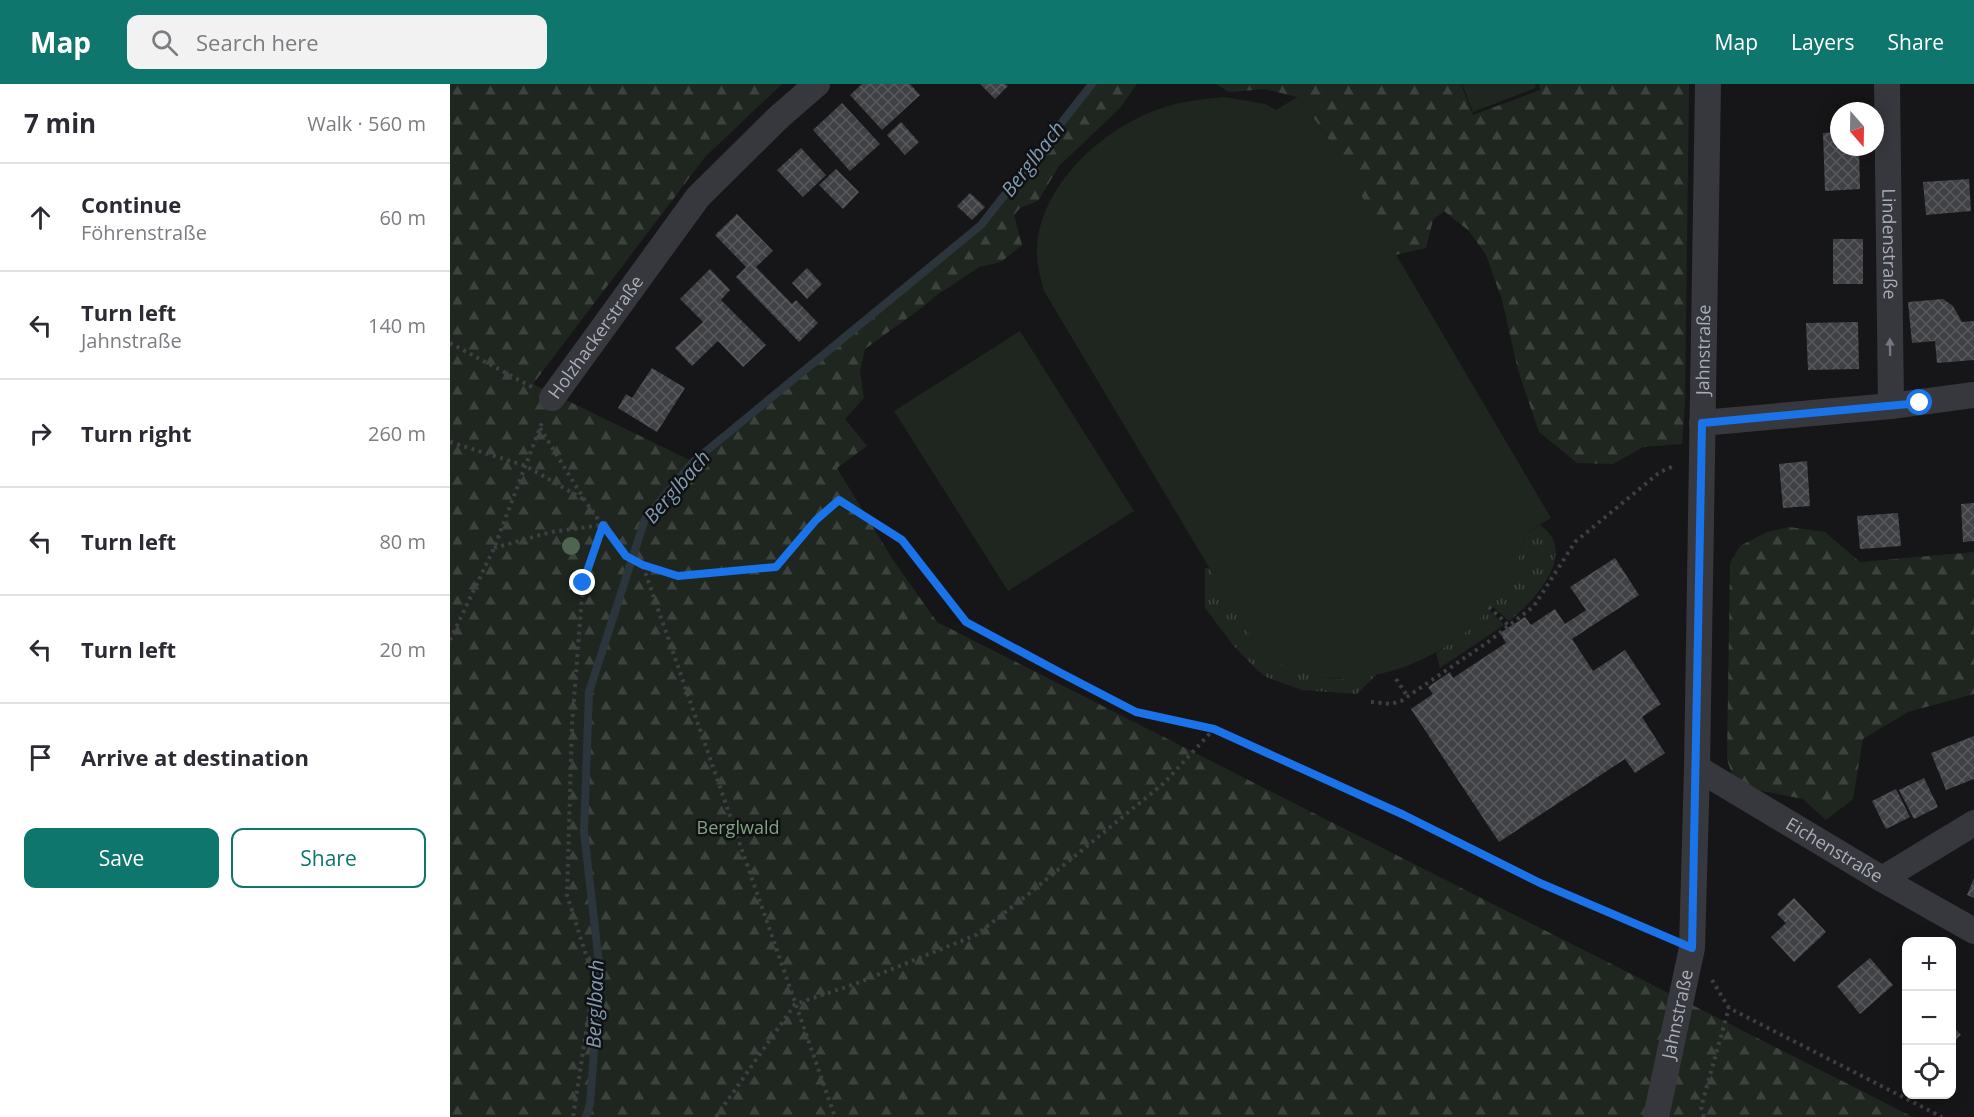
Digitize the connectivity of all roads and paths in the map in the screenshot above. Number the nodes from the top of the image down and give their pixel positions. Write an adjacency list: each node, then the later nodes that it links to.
1 (817, 84): 6 (street, Holzhackerstraße)
2 (1708, 84): 8 (street, Jahnstraße)
3 (1887, 84): 7 (street, Lindenstraße, one-way to 3)
4 (450, 344): 6 (path)
5 (1974, 395): 7 (street)
6 (552, 398): 9 (path, Holzhackerstraße)
7 (1891, 406): 8 (street)
8 (1702, 423): 24 (street, Jahnstraße)
9 (540, 428): 11 (path, Holzhackerstraße); 13 (path)
10 (450, 442): 11 (path)
11 (526, 466): 13 (path); 15 (path, Holzhackerstraße)
12 (1674, 466): 18 (path)
13 (584, 499): 14 (path)
14 (603, 525): 15 (path); 16 (path); 31 (path)
15 (494, 548): 19 (path, Holzhackerstraße)
16 (643, 565): 23 (path); 29 (path)
17 (1490, 607): 18 (path)
18 (1509, 626): 21 (path)
19 (450, 640)
20 (1396, 679): 21 (path)
21 (1408, 697): 22 (path)
22 (1371, 702)
23 (1214, 729): 28 (path); 29 (path)
24 (1697, 768): 26 (street, Eichenstraße); 28 (street, Jahnstraße)
25 (1974, 823): 26 (street)
26 (1882, 879): 27 (street, Eichenstraße)
27 (1974, 931)
28 (1692, 948): 30 (path); 34 (street, Jahnstraße)
29 (795, 1004): 32 (path); 33 (path)
30 (1729, 1008): 35 (path); 36 (path)
31 (573, 1117)
32 (716, 1117)
33 (835, 1117)
34 (1656, 1117)
35 (1704, 1117)
36 (1942, 1117)

